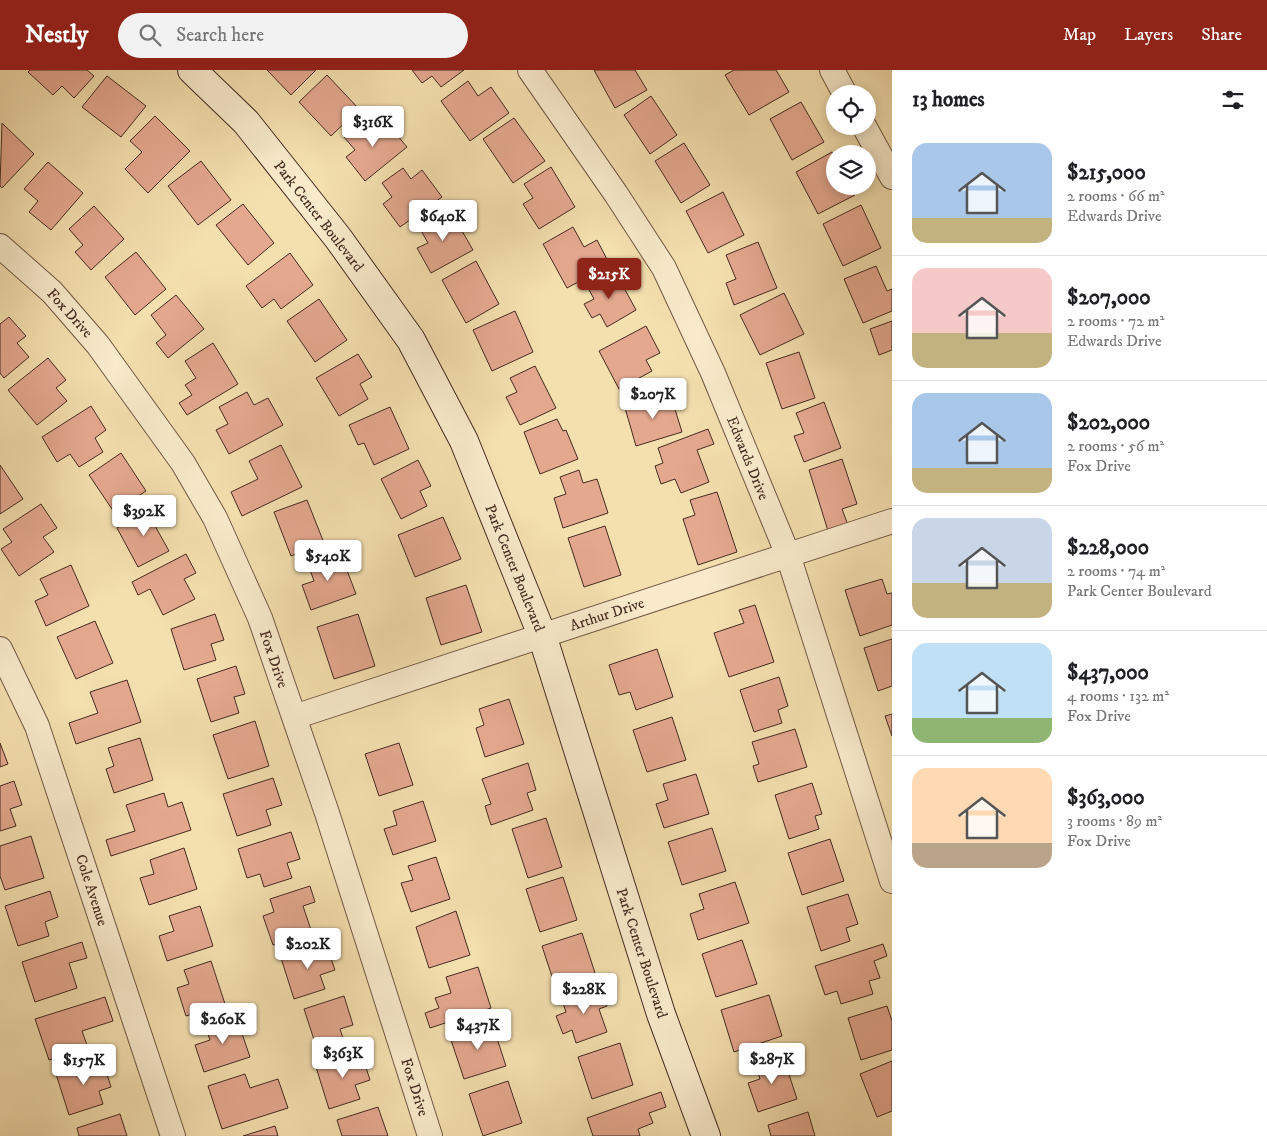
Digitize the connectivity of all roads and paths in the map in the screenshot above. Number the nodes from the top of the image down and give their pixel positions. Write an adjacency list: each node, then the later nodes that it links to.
1 (192, 70): 10 (street, Park Center Boulevard)
2 (530, 70): 9 (street, Edwards Drive)
3 (832, 70): 4 (street)
4 (841, 85)
5 (869, 135): 6 (street)
6 (892, 177)
7 (0, 246): 12 (street, Fox Drive)
8 (892, 521): 9 (street, Arthur Drive)
9 (788, 555): 10 (street, Arthur Drive); 13 (street, Edwards Drive)
10 (542, 635): 12 (street, Arthur Drive); 16 (street, Park Center Boulevard)
11 (0, 649): 14 (street, Cole Avenue)
12 (294, 717): 15 (street, Fox Drive)
13 (892, 881)
14 (173, 1136)
15 (430, 1136)
16 (706, 1136)

